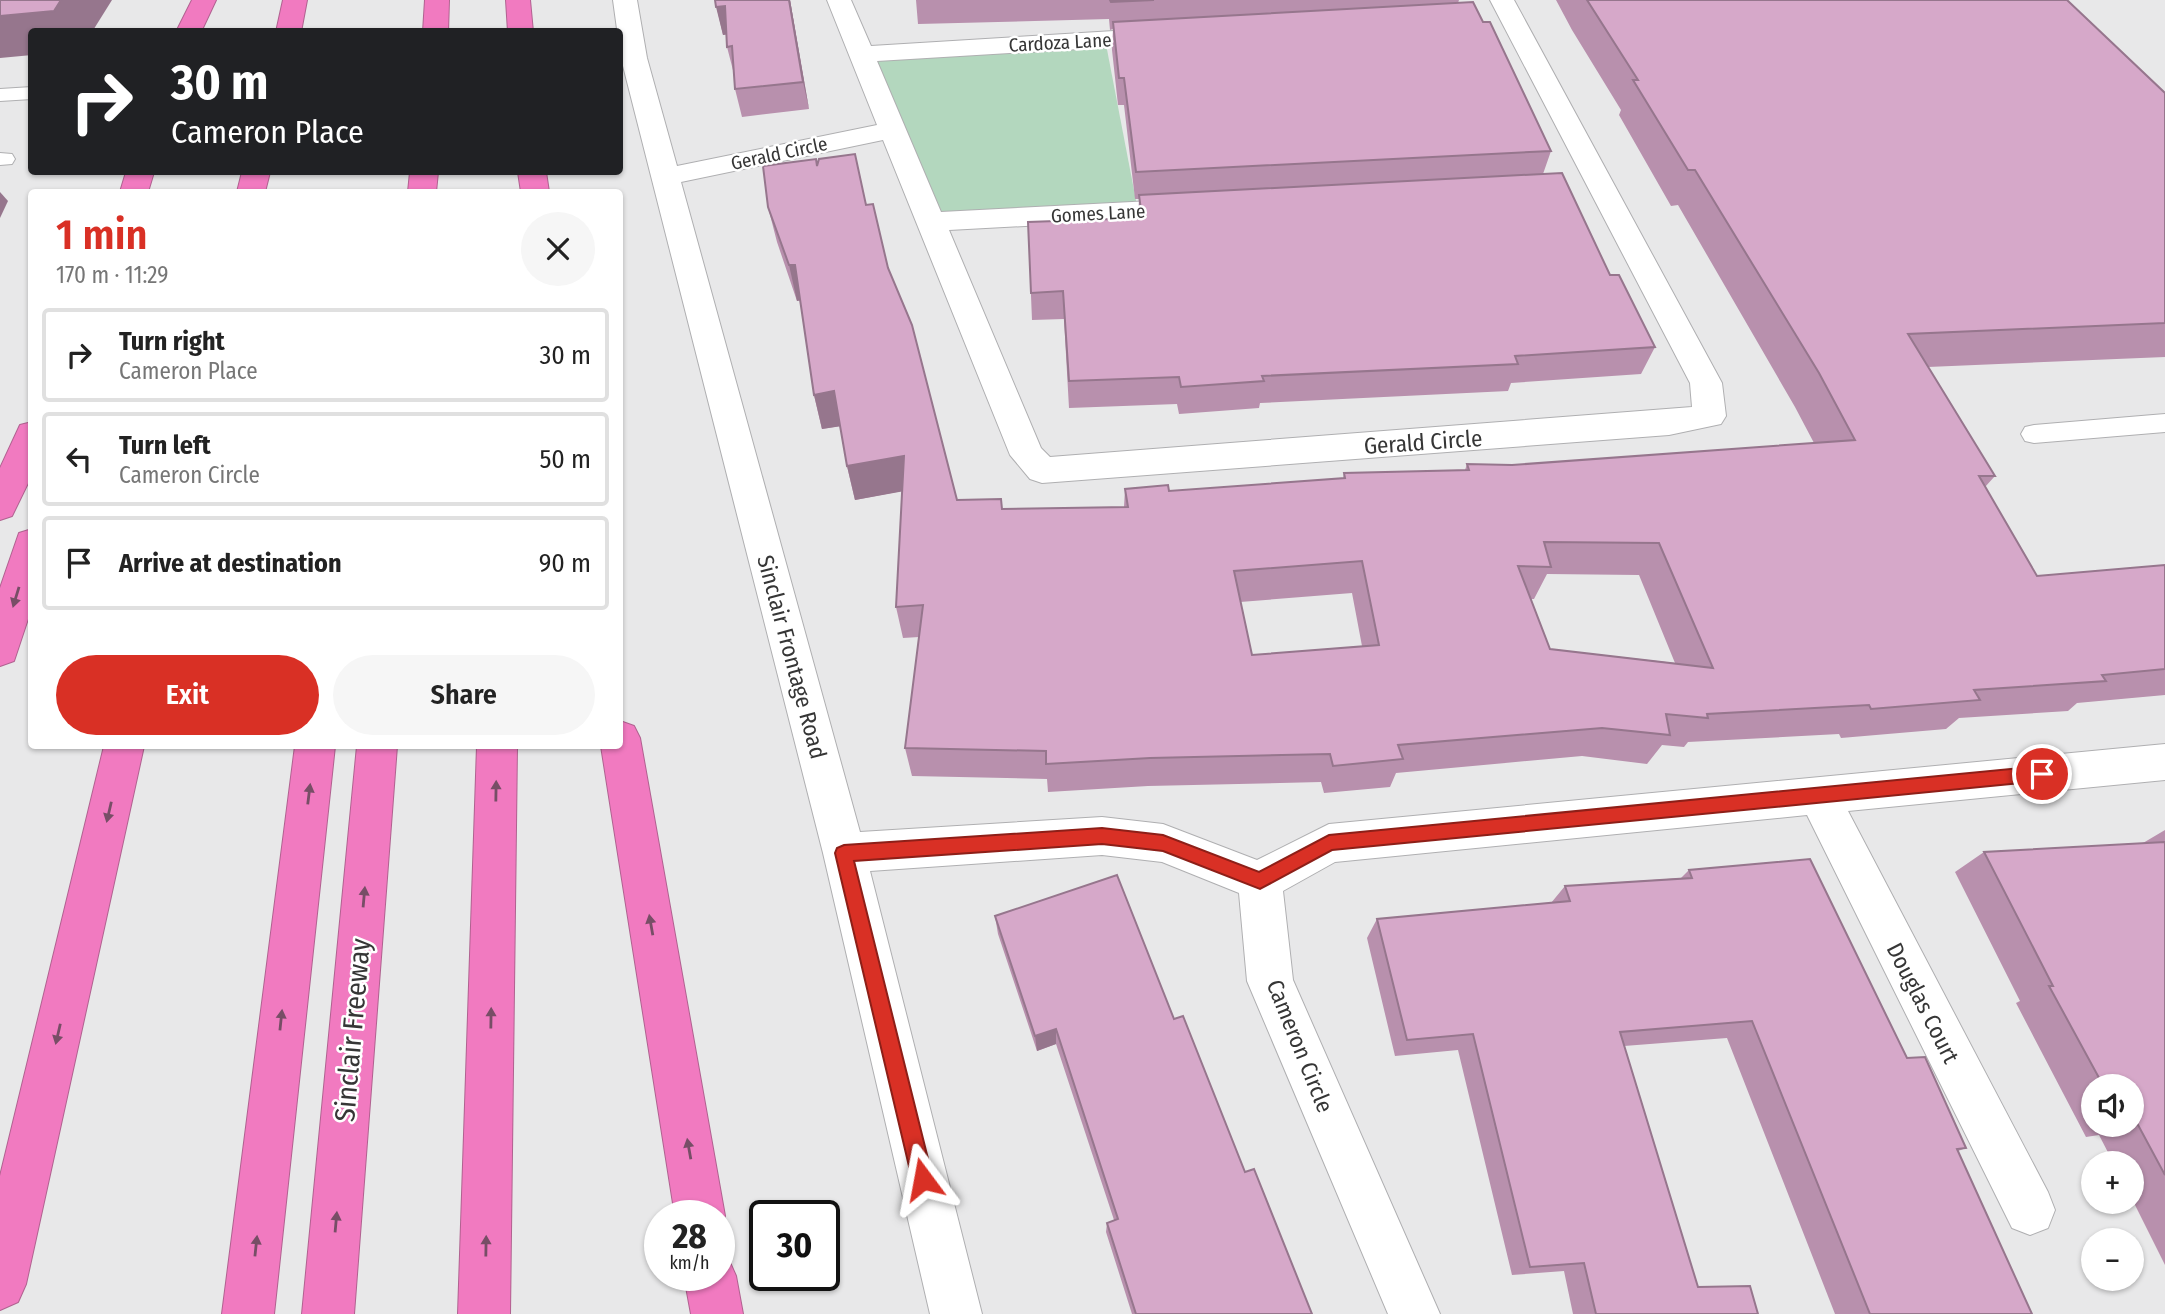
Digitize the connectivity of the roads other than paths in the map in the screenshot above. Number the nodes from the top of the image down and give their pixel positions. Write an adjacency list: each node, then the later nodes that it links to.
1 (204, 0): 8 (highway)
2 (295, 0): 9 (highway)
3 (437, 0): 10 (highway)
4 (515, 0): 11 (highway); 12 (highway)
5 (625, 0): 18 (street, Sinclair Frontage Road)
6 (839, 0): 14 (street, Gerald Circle)
7 (1499, 11): 20 (street, Gerald Circle)
8 (190, 28)
9 (289, 28)
10 (435, 28)
11 (512, 28)
12 (519, 28)
13 (1186, 35): 14 (street, Cardoza Lane)
14 (862, 54): 17 (street, Gerald Circle)
15 (28, 93): 16 (lane)
16 (0, 95)
17 (893, 130): 18 (street, Gerald Circle); 20 (street, Gerald Circle)
18 (665, 177): 34 (street, Sinclair Frontage Road)
19 (1220, 206): 20 (street, Gomes Lane)
20 (931, 222)
21 (2165, 423): 22 (lane)
22 (2034, 434)
23 (28, 443): 24 (highway)
24 (0, 507)
25 (28, 557): 26 (highway, one-way to 26)
26 (0, 650)
27 (123, 749): 38 (highway, one-way to 38)
28 (315, 749): 40 (highway, one-way to 28)
29 (377, 749): 41 (highway, Sinclair Freeway, one-way to 29)
30 (497, 749): 42 (highway, one-way to 30)
31 (622, 749): 36 (highway, one-way to 31)
32 (2165, 762): 33 (street)
33 (1818, 795): 35 (street); 37 (street, Douglas Court)
34 (844, 853): 35 (street); 44 (street, Sinclair Frontage Road)
35 (1260, 881): 45 (street, Cameron Circle)
36 (697, 1200)
37 (2030, 1210)
38 (0, 1284)
39 (713, 1291): 43 (highway)
40 (248, 1314)
41 (328, 1314)
42 (484, 1314)
43 (717, 1314)
44 (956, 1314)
45 (1414, 1314)

